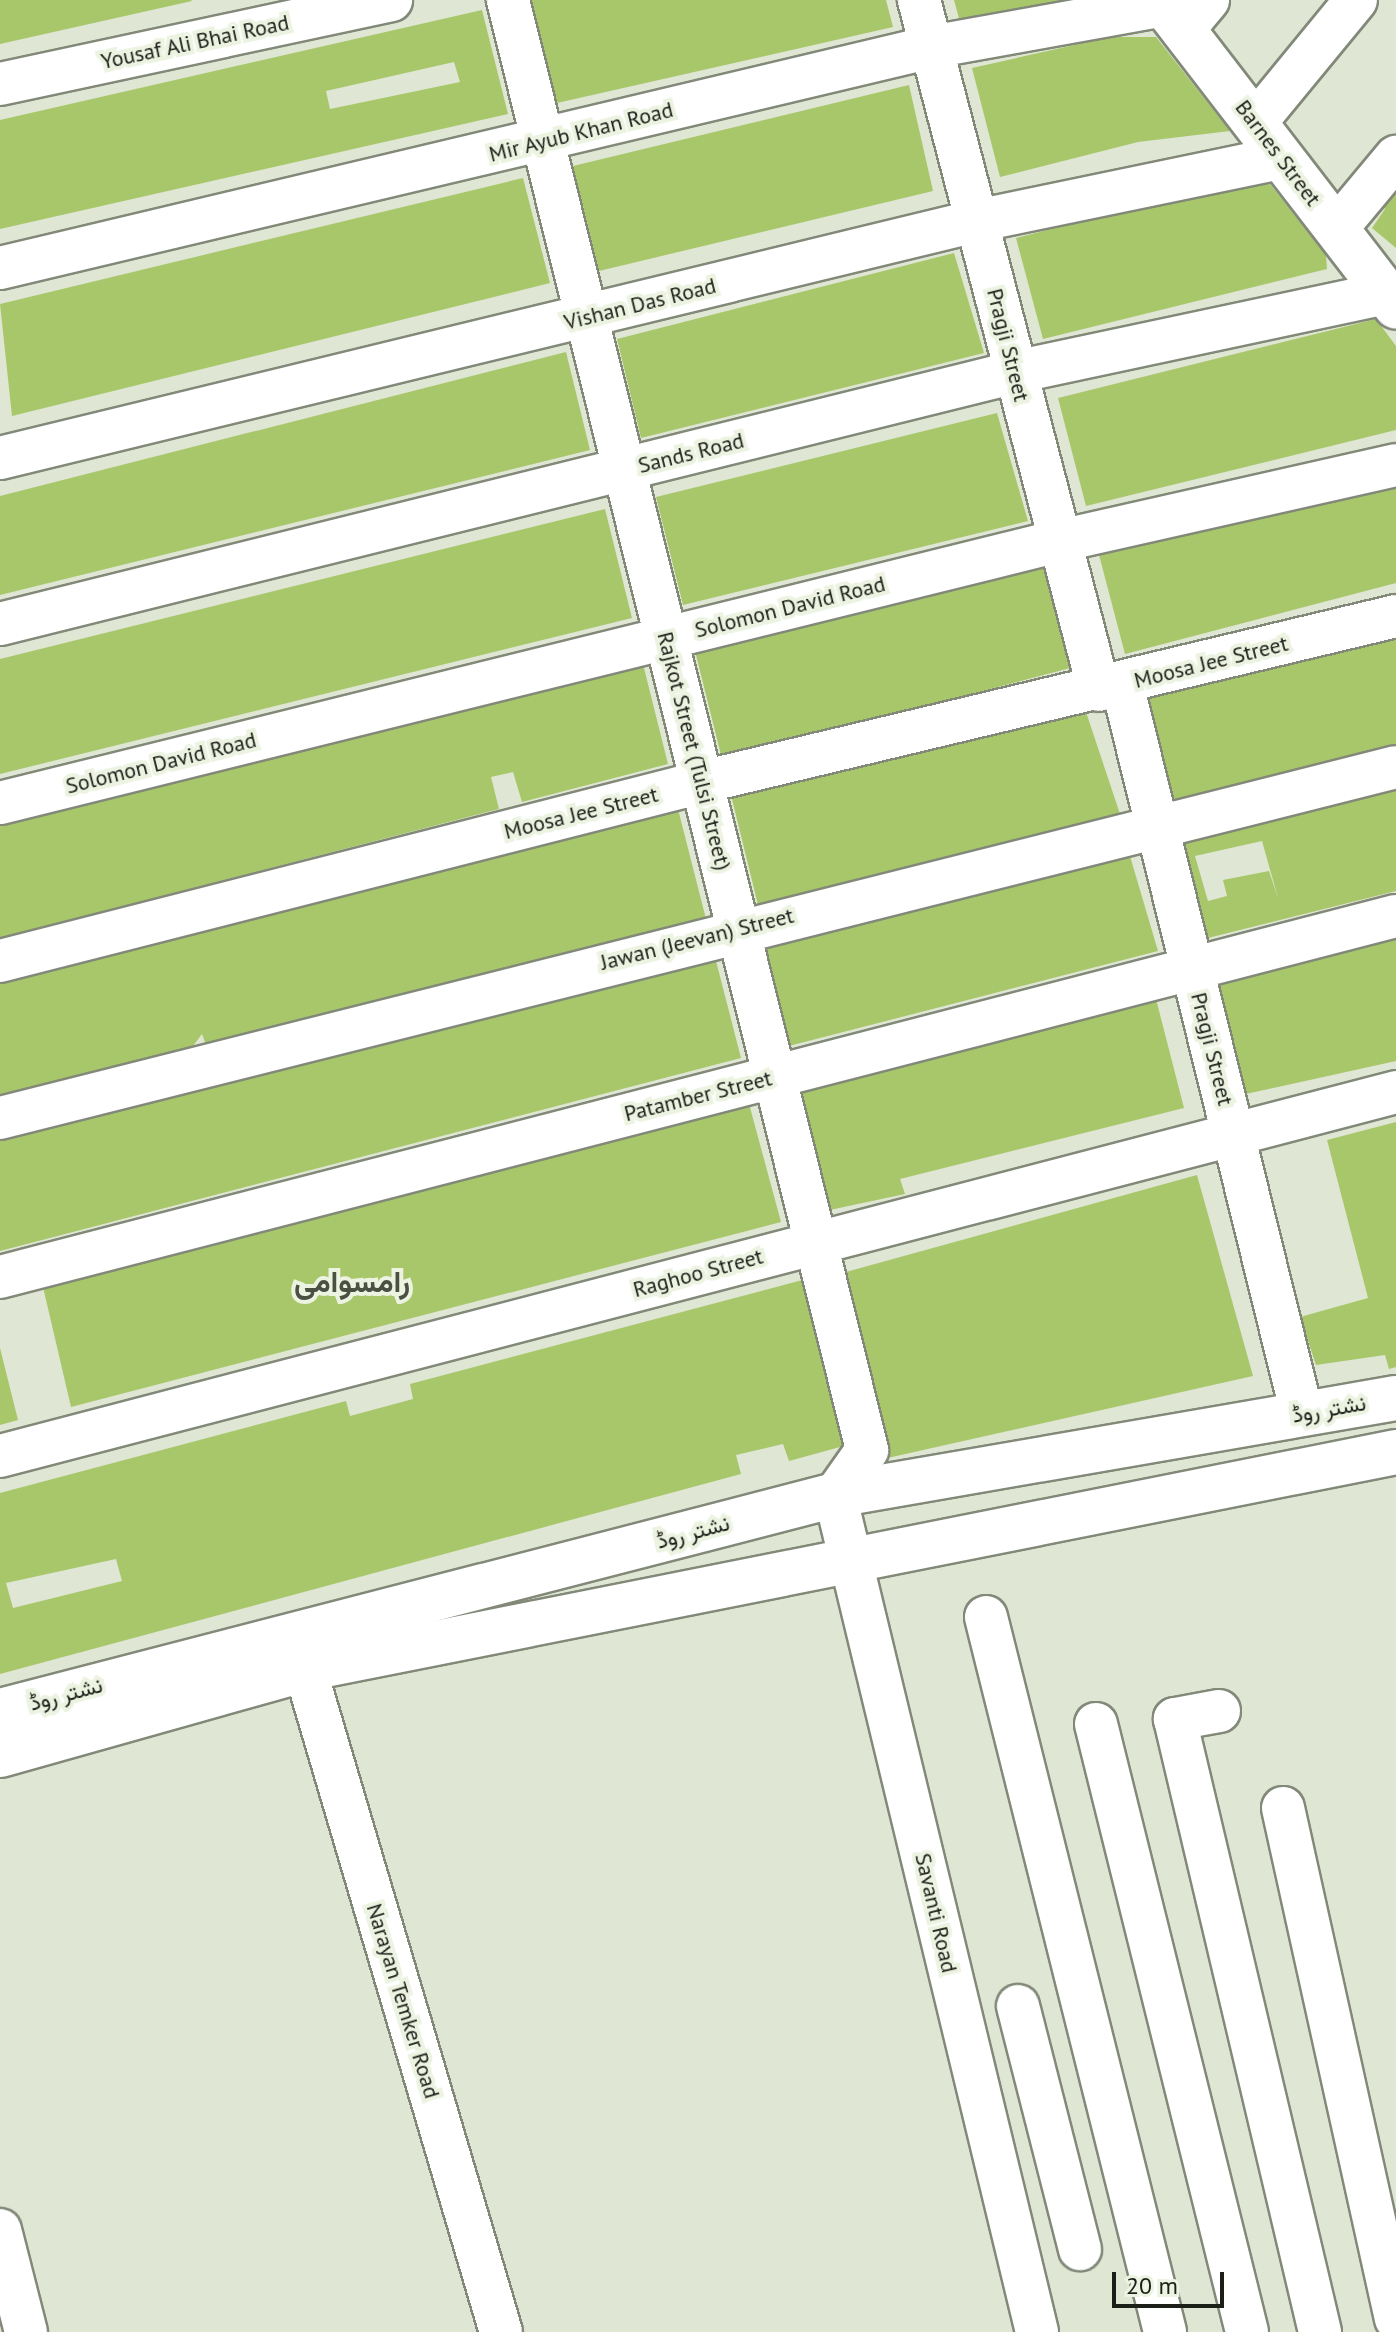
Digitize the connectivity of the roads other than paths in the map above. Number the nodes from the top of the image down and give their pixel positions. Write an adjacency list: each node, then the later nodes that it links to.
1 (391, 0): 7 (street, Yousaf Ali Bhai Road)
2 (508, 0): 9 (street, Rajkot Street (Tulsi Street))
3 (919, 0): 6 (street, Pragji Street)
4 (1356, 0): 8 (street)
5 (1179, 9): 6 (street, Mir Ayub Khan Road); 8 (main road, Barnes Street)
6 (931, 47): 9 (street, Mir Ayub Khan Road); 12 (street, Pragji Street)
7 (0, 84)
8 (1255, 123): 11 (main road, Barnes Street)
9 (543, 142): 14 (street, Mir Ayub Khan Road); 16 (street, Rajkot Street (Tulsi Street))
10 (1396, 157): 13 (street)
11 (1281, 158): 12 (street, Vishan Das Road); 13 (main road, Barnes Street)
12 (976, 221): 16 (street, Vishan Das Road); 17 (street, Pragji Street)
13 (1336, 229): 15 (main road, Barnes Street)
14 (0, 268)
15 (1391, 300): 17 (street, Sands Road)
16 (586, 317): 18 (street, Vishan Das Road); 20 (street, Rajkot Street (Tulsi Street))
17 (1015, 372): 20 (street, Sands Road); 21 (street, Pragji Street)
18 (0, 458)
19 (1396, 465): 21 (street, Solomon David Road)
20 (624, 470): 23 (street, Sands Road); 24 (street, Rajkot Street (Tulsi Street))
21 (1059, 541): 24 (street, Solomon David Road); 25 (street, Pragji Street)
22 (1396, 616): 25 (street, Moosa Jee Street)
23 (0, 624)
24 (666, 638): 27 (street, Rajkot Street (Tulsi Street)); 28 (street, Solomon David Road)
25 (1110, 687): 27 (street, Moosa Jee Street); 29 (street, Pragji Street)
26 (1396, 767): 29 (street, Jawan (Jeevan) Street)
27 (702, 782): 31 (street, Rajkot Street (Tulsi Street)); 32 (street, Moosa Jee Street)
28 (0, 803)
29 (1156, 825): 31 (street, Jawan (Jeevan) Street); 33 (street, Pragji Street)
30 (1396, 916): 33 (street, Patamber Street)
31 (738, 928): 34 (street, Rajkot Street (Tulsi Street)); 36 (street, Jawan (Jeevan) Street)
32 (0, 961)
33 (1192, 970): 34 (street, Patamber Street); 37 (street, Pragji Street)
34 (775, 1077): 38 (street, Rajkot Street (Tulsi Street)); 39 (street, Patamber Street)
35 (1396, 1092): 37 (street, Raghoo Street)
36 (0, 1118)
37 (1232, 1134): 38 (street, Raghoo Street); 41 (street, Pragji Street)
38 (816, 1243): 43 (street, Raghoo Street); 44 (street, Rajkot Street (Tulsi Street))
39 (0, 1277)
40 (1396, 1398): 41 (main road, نشتر روڈ)
41 (1302, 1414): 44 (main road, نشتر روڈ)
42 (1396, 1452): 45 (main road, نشتر روڈ)
43 (0, 1456)
44 (835, 1495): 45 (street, Savanti Road); 48 (main road, نشتر روڈ)
45 (851, 1558): 47 (main road, نشتر روڈ); 57 (street, Savanti Road)
46 (986, 1617): 55 (street)
47 (305, 1669): 51 (main road, نشتر روڈ); 60 (street, Narayan Temker Road)
48 (0, 1711)
49 (1219, 1711): 64 (street)
50 (1096, 1724): 63 (street)
51 (0, 1755)
52 (1283, 1808): 58 (street)
53 (1018, 2006): 56 (street)
54 (0, 2230): 59 (street)
55 (1140, 2234): 56 (street); 62 (street)
56 (1080, 2249): 57 (street)
57 (1020, 2264): 61 (street, Savanti Road)
58 (1396, 2319)
59 (26, 2332)
60 (501, 2332)
61 (1037, 2332)
62 (1165, 2332)
63 (1247, 2332)
64 (1320, 2332)

